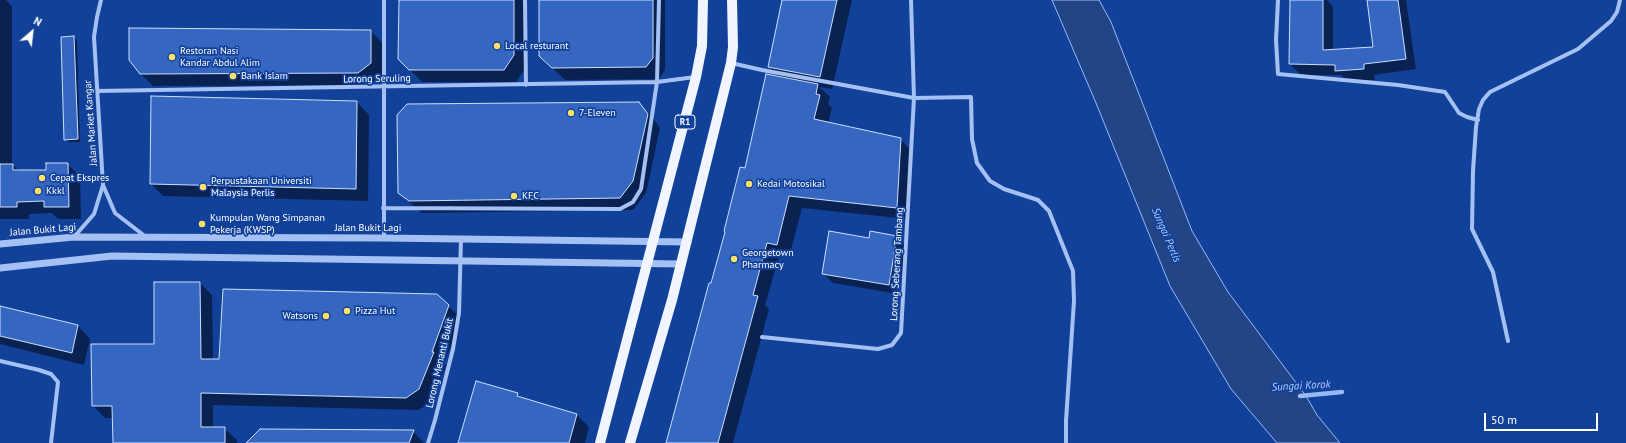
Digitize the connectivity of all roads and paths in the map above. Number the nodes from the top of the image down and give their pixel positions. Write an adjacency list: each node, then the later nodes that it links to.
1 (101, 0): 15 (street, Jalan Market Kangar)
2 (384, 0): 14 (street)
3 (525, 0): 13 (street)
4 (659, 0): 12 (street)
5 (703, 0): 11 (main road, R1)
6 (732, 0): 10 (main road)
7 (910, 0): 16 (street, Lorong Seberang Tambang)
8 (1278, 0): 17 (street)
9 (1620, 0): 17 (street)
10 (731, 63): 16 (street); 25 (main road)
11 (696, 77): 12 (street, Lorong Seruling); 24 (main road, R1)
12 (657, 82): 13 (street, Lorong Seruling); 19 (street)
13 (526, 85): 14 (street, Lorong Seruling)
14 (384, 87): 15 (street, Lorong Seruling); 19 (street)
15 (96, 91): 18 (street, Jalan Market Kangar)
16 (914, 98): 31 (street, Lorong Seberang Tambang); 38 (street)
17 (1478, 120): 32 (street)
18 (103, 185): 20 (street, Jalan Market Kangar); 21 (street)
19 (383, 208): 22 (street)
20 (74, 237): 21 (street, Jalan Bukit Lagi); 26 (street, Jalan Bukit Lagi)
21 (147, 237): 22 (street, Jalan Bukit Lagi)
22 (384, 238): 23 (street, Jalan Bukit Lagi)
23 (461, 239): 24 (street, Jalan Bukit Lagi); 27 (street, Lorong Menanti Bukit)
24 (653, 242): 25 (street, Jalan Bukit Lagi); 28 (main road, R1)
25 (688, 242): 29 (main road)
26 (0, 244)
27 (460, 261): 28 (street); 30 (street); 35 (street, Lorong Menanti Bukit)
28 (647, 263): 29 (street); 36 (main road, R1)
29 (681, 264): 37 (main road)
30 (0, 268)
31 (762, 337)
32 (1508, 341)
33 (0, 361): 34 (street)
34 (51, 443)
35 (428, 443)
36 (600, 443)
37 (630, 443)
38 (1066, 443)

